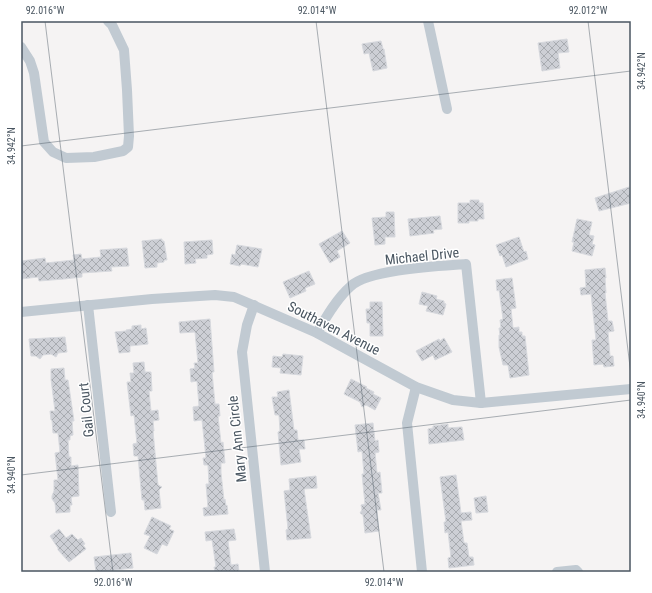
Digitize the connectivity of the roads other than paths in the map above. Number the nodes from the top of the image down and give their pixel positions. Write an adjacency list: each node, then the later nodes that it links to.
1 (108, 21): 3 (street)
2 (428, 21): 4 (street)
3 (21, 47)
4 (447, 109)
5 (88, 305): 6 (street, Southaven Avenue); 7 (street, Southaven Avenue); 12 (street, Gail Court)
6 (254, 305): 8 (street, Southaven Avenue); 13 (street, Mary Ann Circle)
7 (21, 312)
8 (317, 333): 9 (street, Southaven Avenue); 11 (street, Michael Drive)
9 (416, 387): 11 (street, Southaven Avenue); 14 (street)
10 (631, 389): 11 (street, Southaven Avenue)
11 (481, 403)
12 (111, 512)
13 (265, 572)
14 (422, 572)
15 (557, 572): 16 (street)
16 (578, 572)

